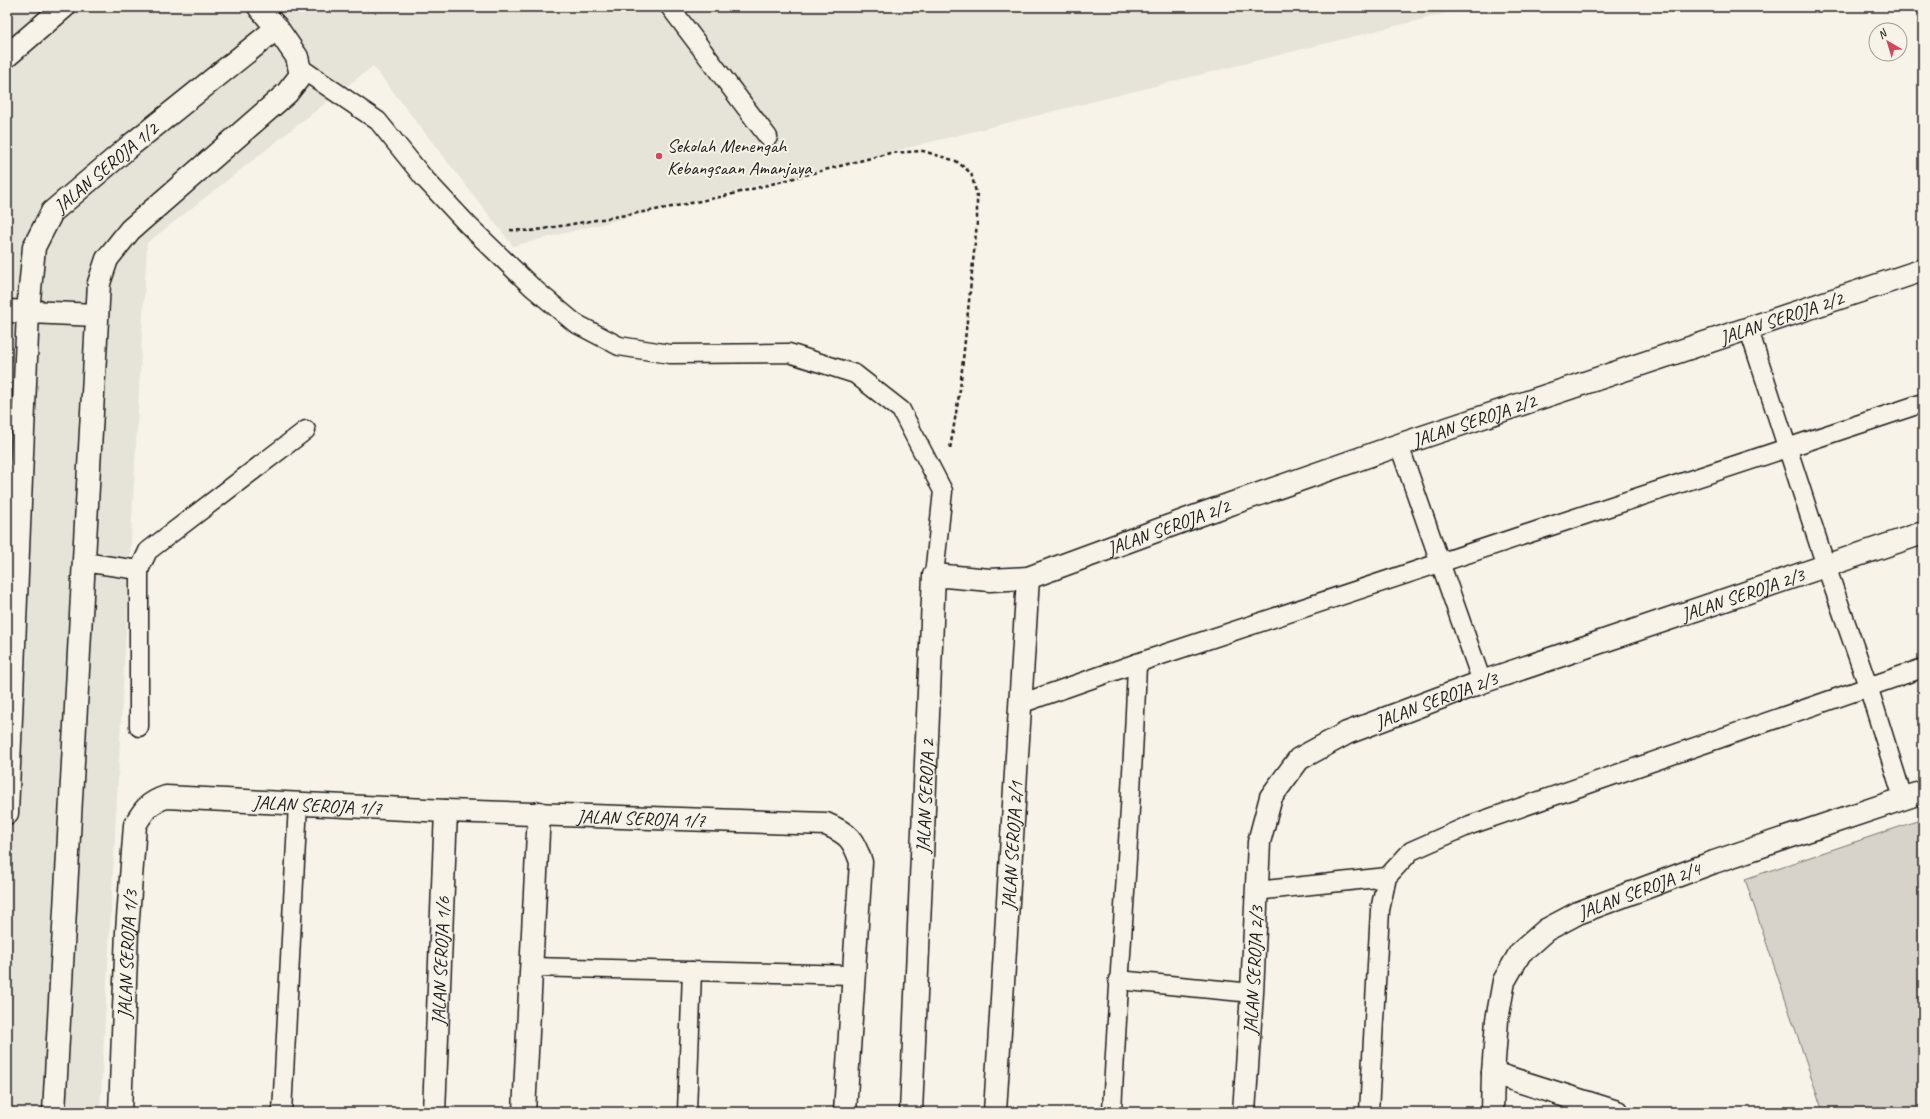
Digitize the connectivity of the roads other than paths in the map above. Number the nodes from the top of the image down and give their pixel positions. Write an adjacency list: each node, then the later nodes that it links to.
1 (64, 7): 5 (street)
2 (259, 7): 4 (street)
3 (670, 7): 7 (lane)
4 (277, 28): 6 (street); 9 (street, JALAN SEROJA 1/2)
5 (7, 56)
6 (300, 71): 10 (street); 21 (lane)
7 (768, 137)
8 (1923, 270): 11 (street, JALAN SEROJA 2/2)
9 (17, 311): 10 (street); 29 (street, JALAN SEROJA 1/2)
10 (96, 315): 17 (street)
11 (1748, 327): 14 (street, JALAN SEROJA 2/2); 15 (lane)
12 (1923, 403): 15 (lane)
13 (306, 430): 20 (lane)
14 (1399, 445): 18 (lane); 22 (street, JALAN SEROJA 2/2)
15 (1787, 448): 18 (lane); 19 (lane)
16 (1923, 533): 19 (street, JALAN SEROJA 2/3)
17 (83, 562): 20 (lane); 44 (street)
18 (1439, 564): 23 (lane); 25 (lane)
19 (1826, 566): 25 (street, JALAN SEROJA 2/3); 26 (lane)
20 (139, 570): 28 (lane)
21 (934, 575): 22 (street); 51 (street, JALAN SEROJA 2)
22 (1028, 578): 27 (street, JALAN SEROJA 2/1)
23 (1137, 663): 27 (lane); 41 (lane)
24 (1923, 668): 26 (lane)
25 (1482, 682): 37 (street, JALAN SEROJA 2/3)
26 (1868, 686): 30 (lane); 36 (lane)
27 (1020, 704): 52 (street, JALAN SEROJA 2/1)
28 (139, 727)
29 (9, 754): 34 (street, JALAN SEROJA 1/2)
30 (1913, 794): 43 (street, JALAN SEROJA 2/4)
31 (153, 802): 32 (street, JALAN SEROJA 1/7); 45 (street, JALAN SEROJA 1/3)
32 (298, 804): 33 (street, JALAN SEROJA 1/7); 46 (lane)
33 (446, 810): 35 (street, JALAN SEROJA 1/7); 47 (street, JALAN SEROJA 1/6)
34 (7, 813)
35 (539, 813): 38 (street); 40 (street, JALAN SEROJA 1/7)
36 (1387, 877): 37 (lane); 55 (lane)
37 (1256, 891): 42 (street, JALAN SEROJA 2/3)
38 (531, 967): 39 (lane); 48 (street)
39 (692, 971): 40 (lane); 49 (lane)
40 (853, 975): 50 (street, JALAN SEROJA 1/7)
41 (1118, 980): 42 (lane); 53 (lane)
42 (1252, 993): 54 (street, JALAN SEROJA 2/3)
43 (1493, 1073): 56 (street, JALAN SEROJA 2/4); 57 (street)
44 (54, 1112)
45 (120, 1112)
46 (282, 1112)
47 (434, 1112)
48 (524, 1112)
49 (687, 1112)
50 (845, 1112)
51 (911, 1112)
52 (995, 1112)
53 (1112, 1112)
54 (1244, 1112)
55 (1369, 1112)
56 (1492, 1112)
57 (1617, 1112)

